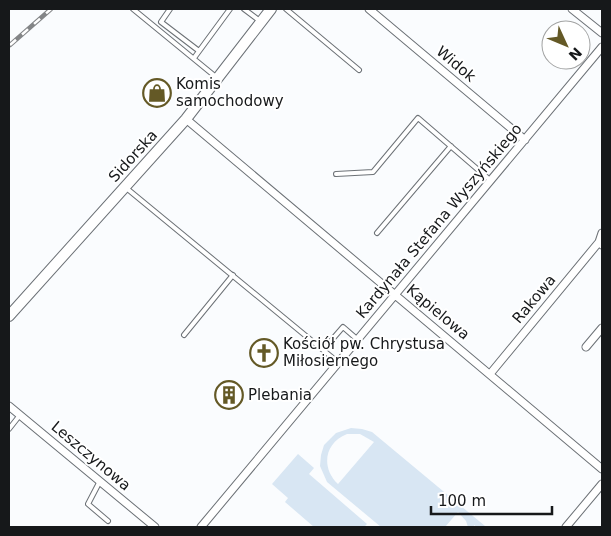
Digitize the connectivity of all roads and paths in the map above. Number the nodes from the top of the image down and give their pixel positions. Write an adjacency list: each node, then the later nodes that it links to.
1 (133, 9): 13 (lane)
2 (170, 9): 12 (lane)
3 (230, 9): 12 (lane)
4 (244, 9): 9 (lane)
5 (272, 9): 9 (street, Sidorska)
6 (286, 9): 14 (lane)
7 (369, 9): 17 (street, Widok)
8 (572, 9): 10 (street)
9 (261, 22): 15 (street, Sidorska)
10 (602, 33)
11 (602, 47): 17 (street, Kardynała Stefana Wyszyńskiego)
12 (199, 51): 13 (lane)
13 (194, 58): 15 (lane)
14 (359, 70)
15 (218, 78): 16 (street, Sidorska)
16 (186, 119): 21 (street, Sidorska); 26 (street, Kąpielowa)
17 (526, 140): 20 (street, Kardynała Stefana Wyszyńskiego)
18 (452, 146): 19 (lane); 20 (lane); 23 (lane)
19 (336, 174)
20 (491, 181): 26 (street, Kardynała Stefana Wyszyńskiego)
21 (125, 186): 25 (lane); 27 (street, Sidorska)
22 (602, 233): 24 (street, Rakowa)
23 (377, 234)
24 (600, 244): 34 (street, Rakowa)
25 (234, 275): 29 (lane); 32 (lane)
26 (396, 294): 30 (street, Kardynała Stefana Wyszyńskiego); 34 (street, Kąpielowa)
27 (9, 316)
28 (602, 328): 31 (street)
29 (184, 335)
30 (358, 340): 32 (lane); 33 (street, Kardynała Stefana Wyszyńskiego)
31 (586, 348)
32 (324, 350): 33 (lane)
33 (339, 363): 43 (street, Kardynała Stefana Wyszyńskiego)
34 (490, 374): 38 (street, Kąpielowa)
35 (9, 406): 36 (street, Leszczynowa)
36 (20, 415): 37 (lane); 39 (street, Leszczynowa)
37 (9, 429)
38 (602, 469)
39 (100, 481): 41 (lane); 42 (street, Leszczynowa)
40 (602, 484): 44 (street)
41 (108, 521)
42 (155, 527)
43 (202, 527)
44 (566, 527)

